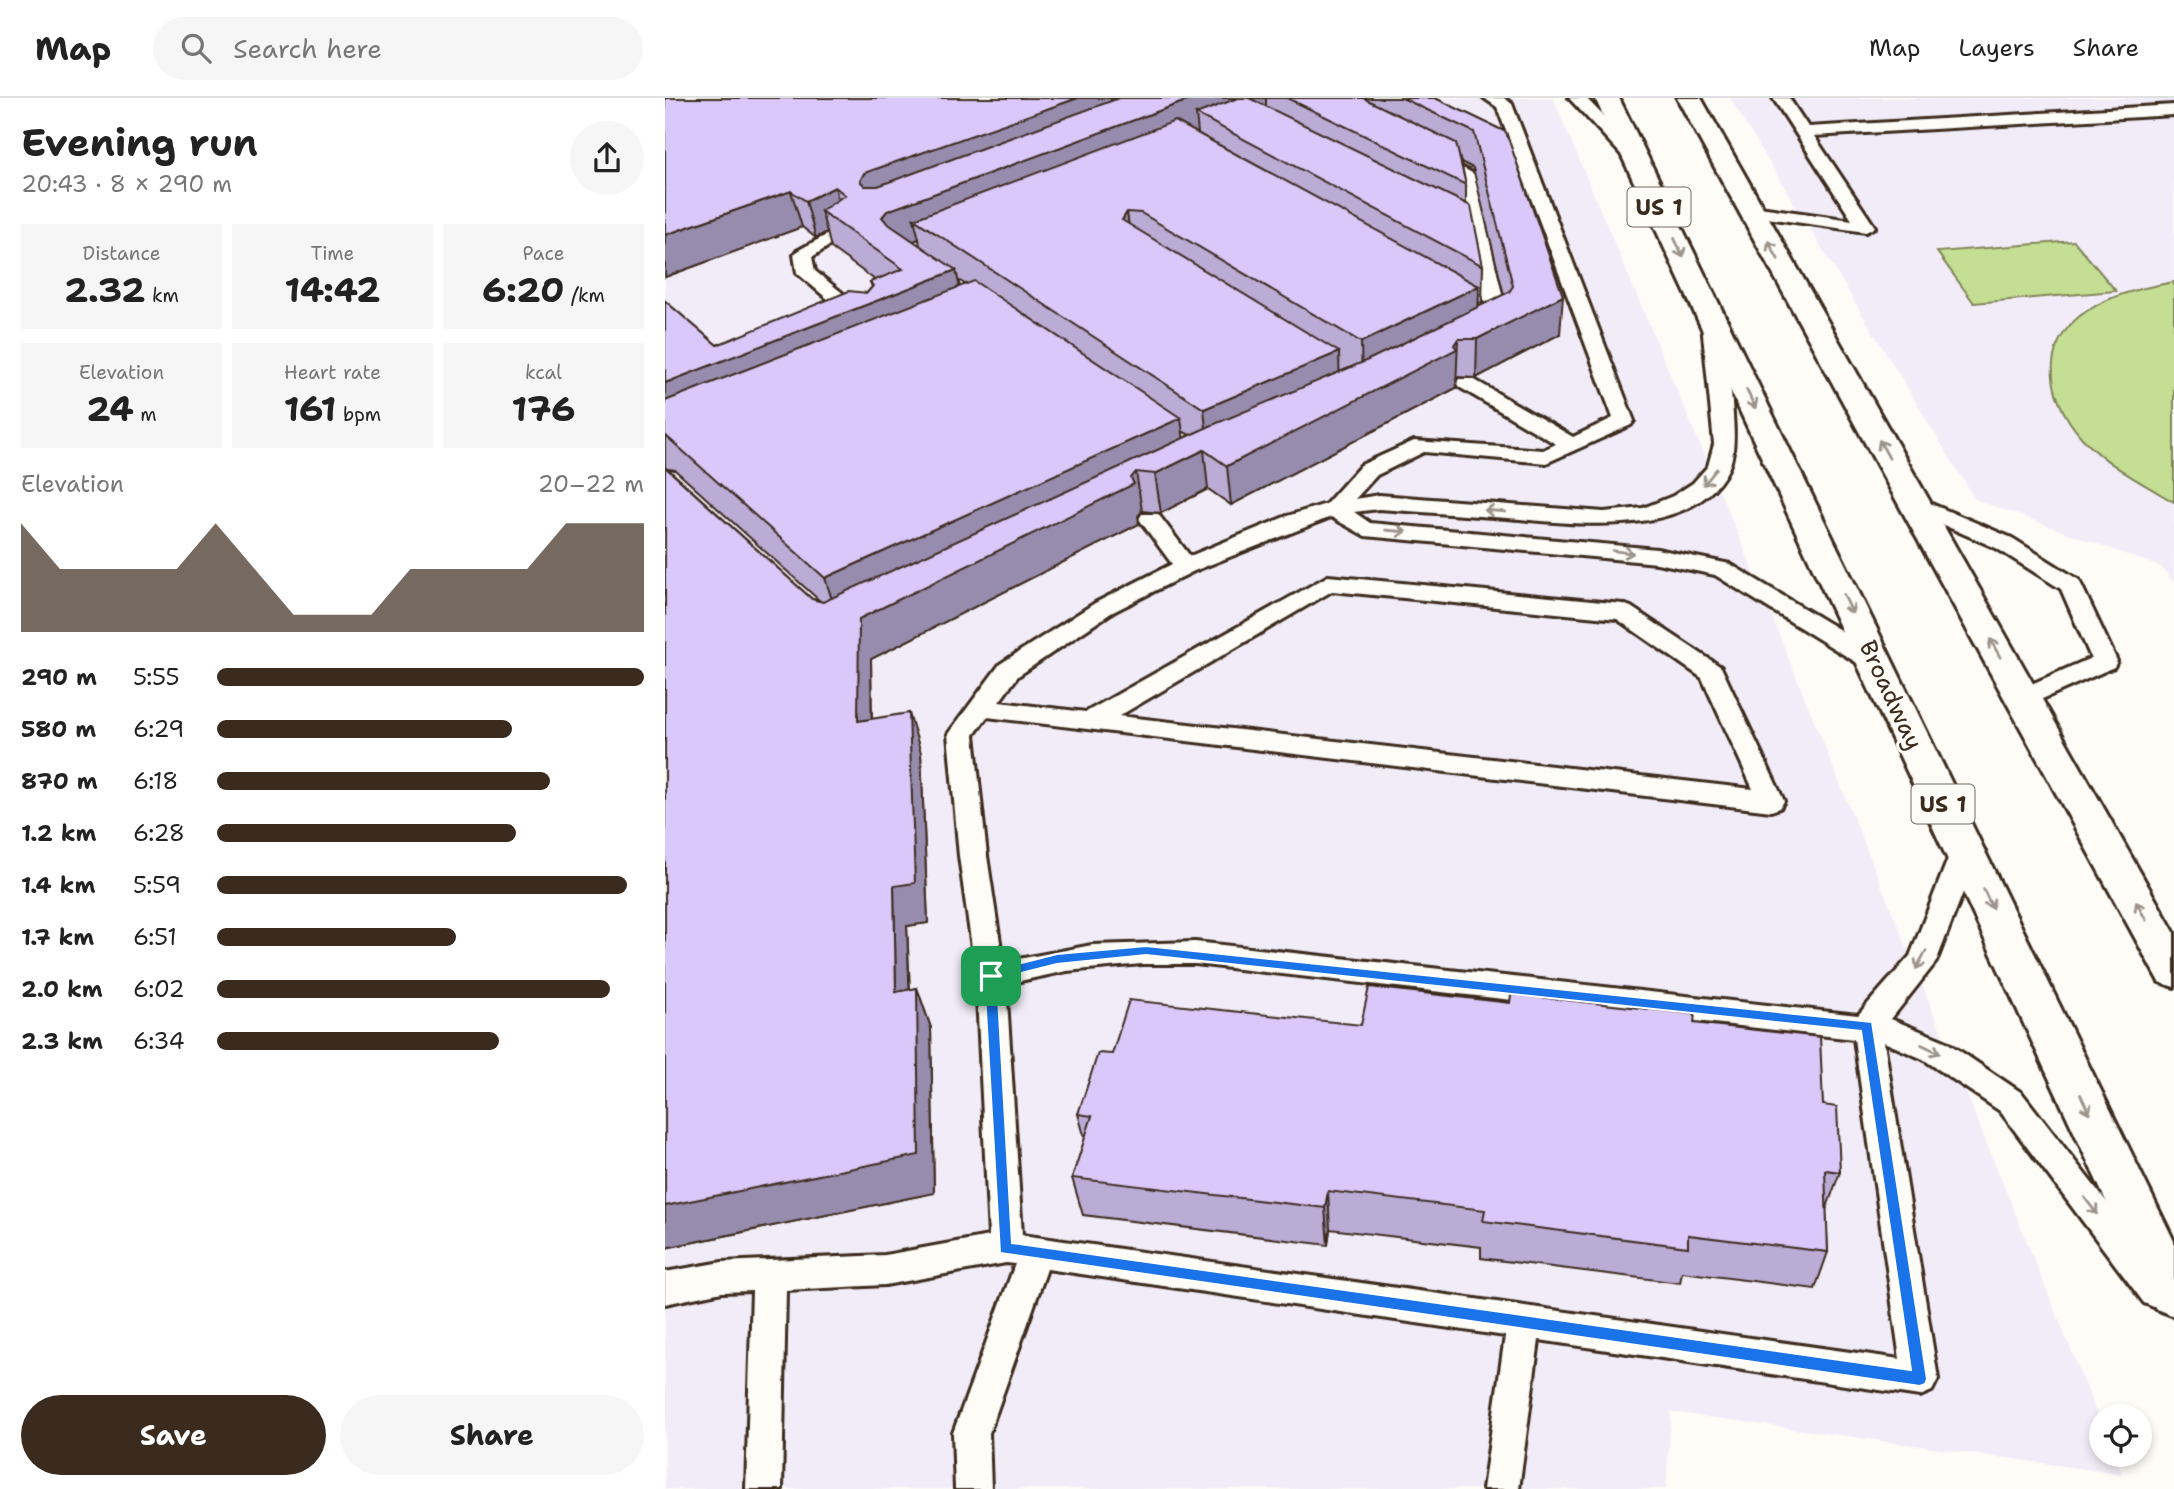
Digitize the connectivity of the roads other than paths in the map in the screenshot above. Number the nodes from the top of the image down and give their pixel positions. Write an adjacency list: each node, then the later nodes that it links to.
1 (1492, 98): 20 (lane)
2 (1577, 98): 9 (lane)
3 (1607, 98): 9 (highway, Broadway / US 1)
4 (1689, 98): 10 (highway)
5 (1781, 98): 7 (lane)
6 (2174, 110): 7 (lane)
7 (1801, 132): 10 (lane)
8 (1419, 150): 13 (lane)
9 (1639, 163): 15 (highway, Broadway / US 1, one-way to 15)
10 (1752, 211): 21 (highway, one-way to 10)
11 (1457, 227): 13 (lane)
12 (843, 231): 16 (lane)
13 (1481, 239): 17 (lane)
14 (1475, 311): 17 (lane)
15 (1711, 315): 22 (lane, one-way to 22); 25 (highway, Broadway / US 1, one-way to 25)
16 (870, 324)
17 (1499, 324): 18 (lane)
18 (1474, 336)
19 (1466, 383): 20 (lane)
20 (1572, 445): 22 (lane)
21 (1915, 504): 26 (highway, one-way to 21); 26 (lane)
22 (1334, 509): 24 (lane); 25 (lane, one-way to 25)
23 (1150, 519): 24 (lane)
24 (1187, 566): 27 (lane)
25 (1876, 663): 29 (highway, Broadway / US 1)
26 (2022, 698): 30 (highway, one-way to 26)
27 (980, 708): 28 (lane); 31 (lane)
28 (1090, 721): 28 (lane)
29 (1965, 851): 32 (lane, one-way to 32); 36 (highway, Broadway / US 1, one-way to 36)
30 (2174, 971)
31 (991, 976): 32 (lane); 33 (lane)
32 (1867, 1026): 37 (lane, one-way to 37); 38 (lane)
33 (1021, 1250): 34 (lane); 38 (lane); 40 (lane)
34 (769, 1275): 35 (lane); 39 (lane)
35 (665, 1287)
36 (2174, 1293)
37 (2174, 1315)
38 (1524, 1322): 41 (lane)
39 (764, 1489)
40 (973, 1489)
41 (1501, 1489)

